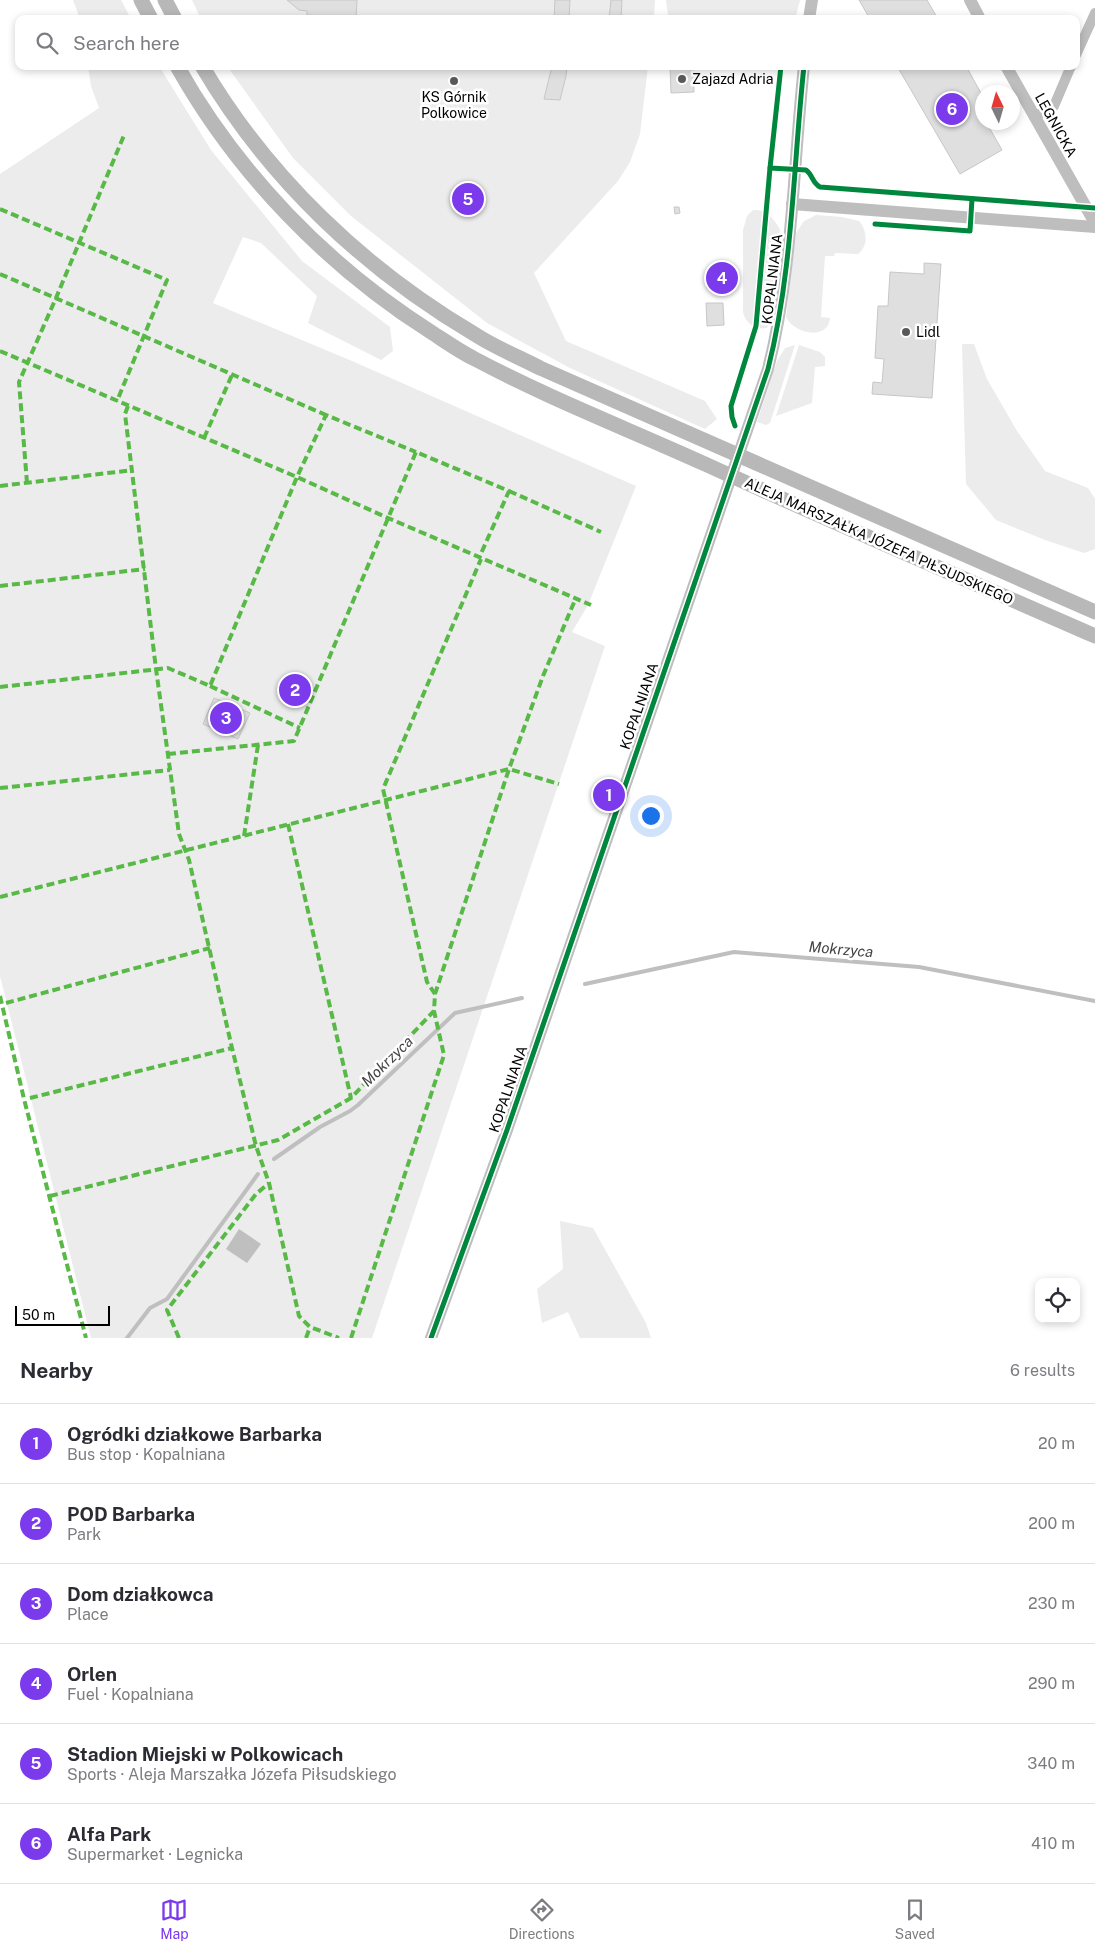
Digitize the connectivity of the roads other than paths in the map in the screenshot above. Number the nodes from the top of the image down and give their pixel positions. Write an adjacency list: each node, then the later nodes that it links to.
1 (141, 0): 6 (main road)
2 (165, 0): 7 (main road)
3 (812, 0): 8 (street)
4 (970, 0): 9 (street)
5 (1095, 13): 10 (street)
6 (149, 15)
7 (173, 15)
8 (810, 15)
9 (978, 15)
10 (1080, 46)
11 (179, 70): 21 (main road, ALEJA MARSZAŁKA JÓZEFA PIŁSUDSKIEGO)
12 (204, 70): 20 (main road, ALEJA MARSZAŁKA JÓZEFA PIŁSUDSKIEGO)
13 (804, 70): 17 (street, KOPALNIANA)
14 (1008, 70): 16 (street, LEGNICKA)
15 (1069, 70): 16 (street)
16 (1034, 117): 18 (street, LEGNICKA)
17 (792, 204): 19 (street); 20 (street, KOPALNIANA)
18 (1095, 223)
19 (1095, 227)
20 (738, 456): 21 (street, KOPALNIANA); 22 (main road, ALEJA MARSZAŁKA JÓZEFA PIŁSUDSKIEGO)
21 (731, 476): 23 (main road, ALEJA MARSZAŁKA JÓZEFA PIŁSUDSKIEGO); 24 (street, KOPALNIANA)
22 (1095, 612)
23 (1095, 636)
24 (431, 1338)

